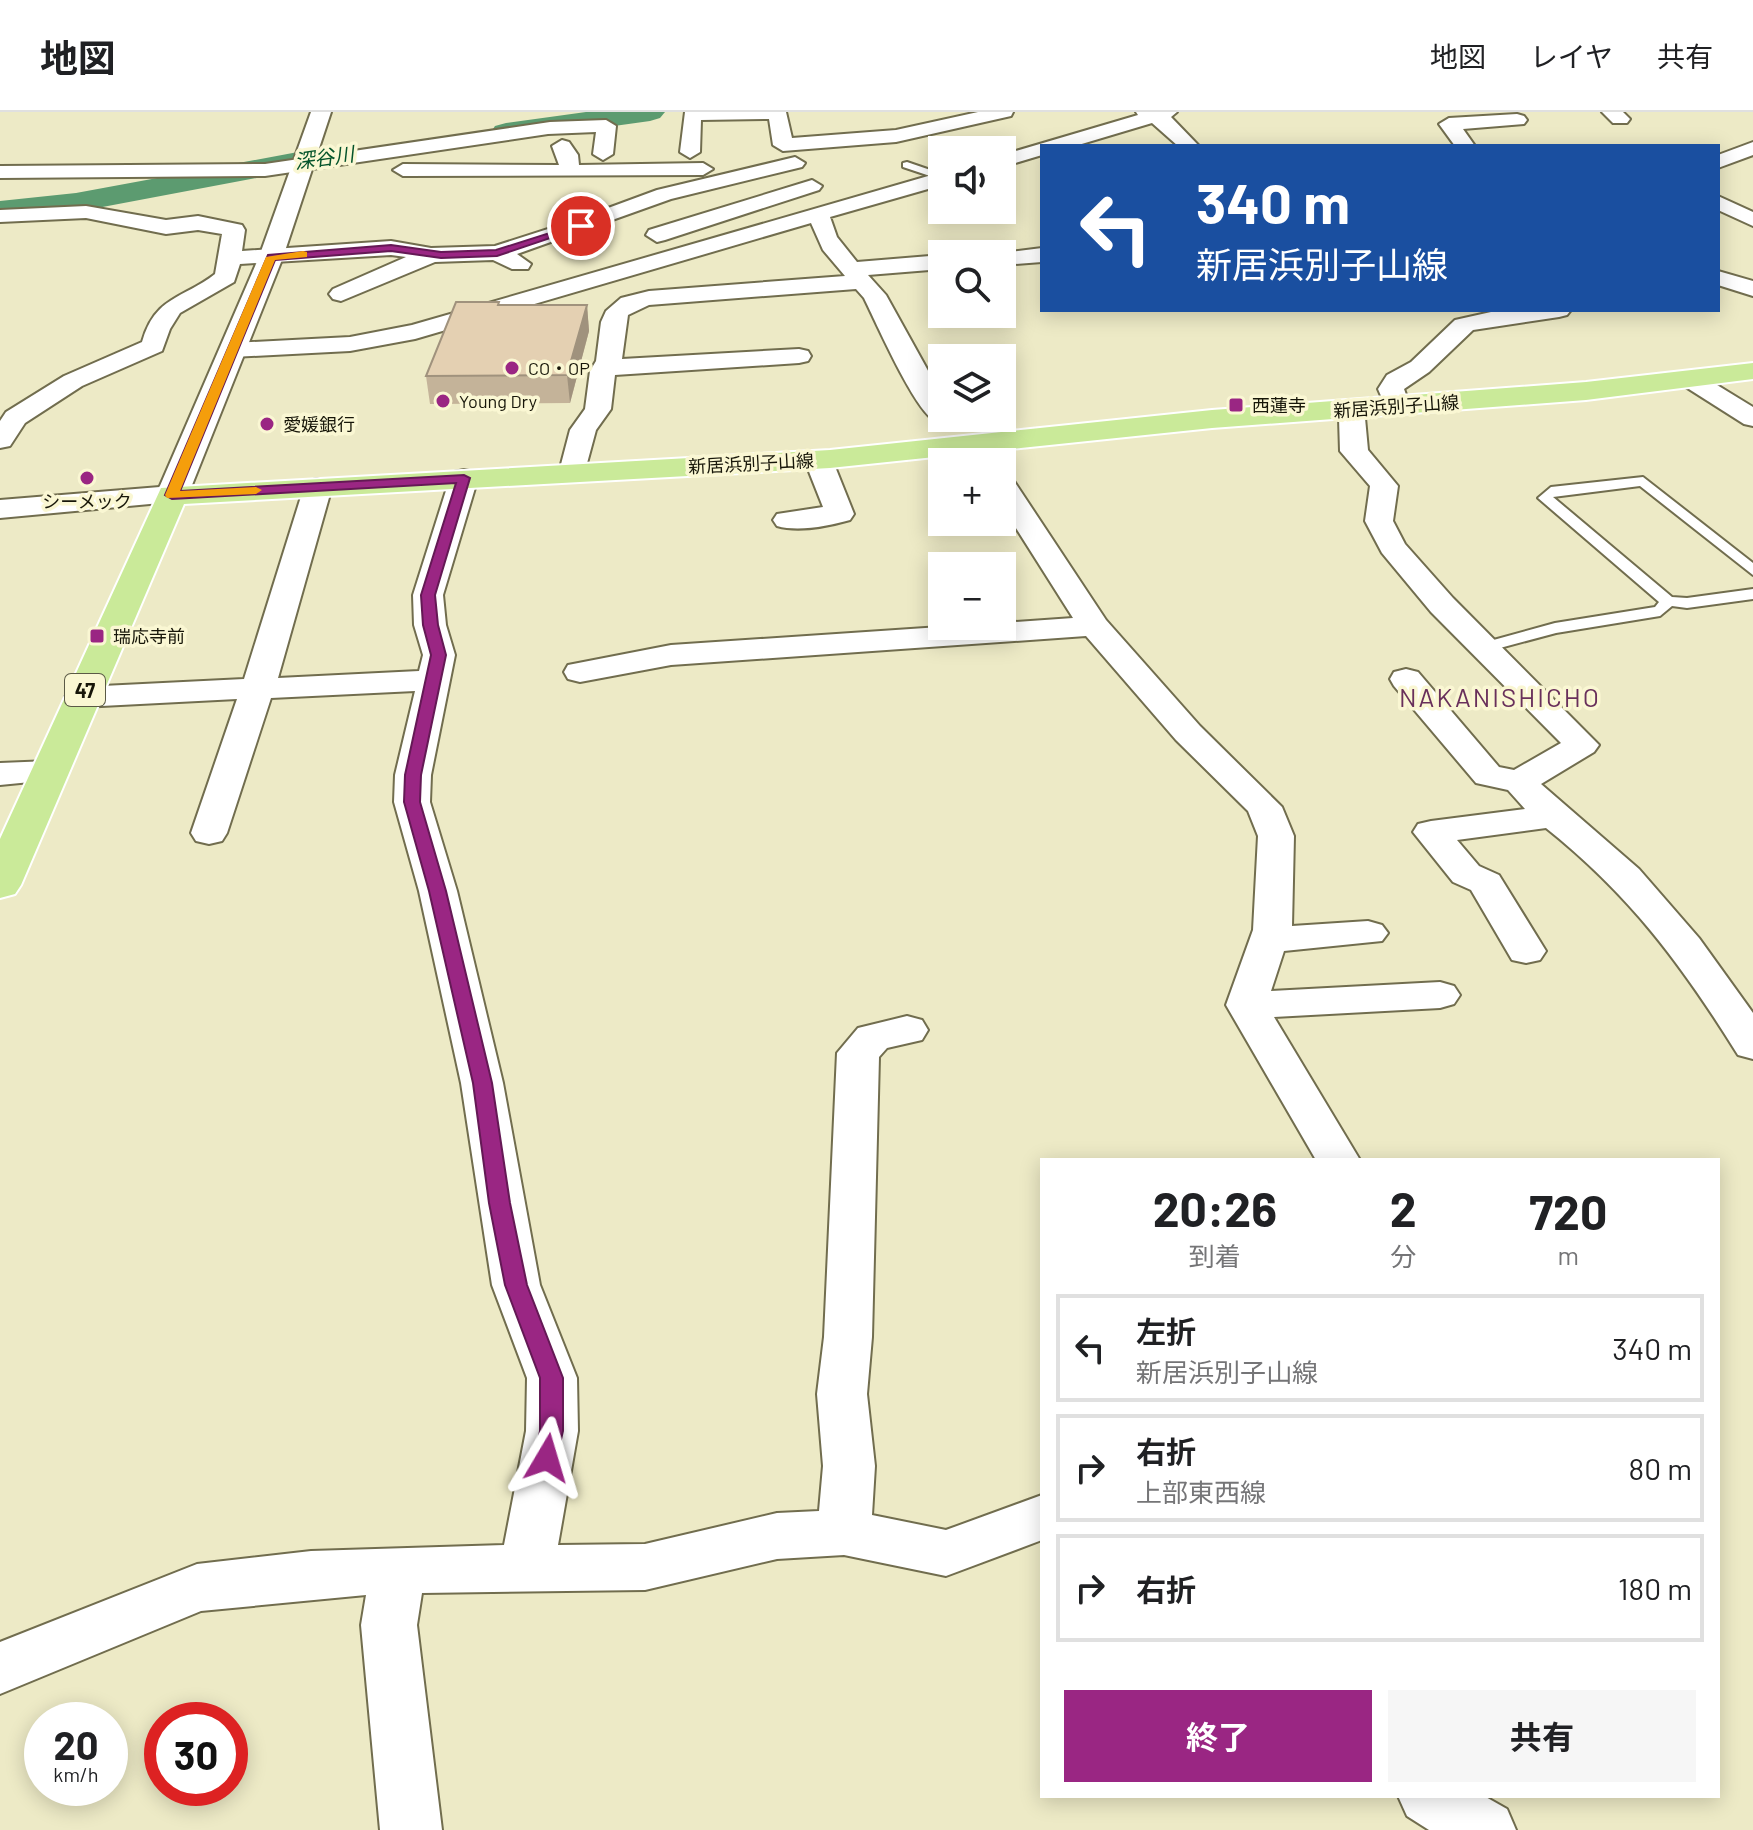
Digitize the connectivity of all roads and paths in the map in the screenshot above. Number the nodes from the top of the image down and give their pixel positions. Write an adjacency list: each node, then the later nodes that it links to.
1 (321, 112): 19 (street)
2 (901, 112): 9 (street)
3 (1004, 112): 5 (street)
4 (777, 113): 15 (street); 16 (street)
5 (979, 114): 9 (street)
6 (1155, 114): 10 (street); 11 (street)
7 (1517, 120): 12 (street)
8 (540, 122): 15 (street); 19 (street); 21 (street)
9 (911, 134): 16 (street)
10 (1060, 144)
11 (1187, 144)
12 (1464, 144)
13 (1753, 148): 18 (street)
14 (1040, 150): 17 (street)
15 (603, 154): 21 (street)
16 (779, 156): 21 (street); 25 (street); 29 (street)
17 (1016, 157)
18 (1720, 161)
19 (304, 164): 21 (street); 22 (street); 41 (street)
20 (907, 165): 23 (lane)
21 (563, 166): 29 (street)
22 (0, 172)
23 (928, 173)
24 (928, 182): 30 (street)
25 (812, 186): 30 (street); 33 (street)
26 (1720, 202): 28 (street)
27 (1720, 203): 32 (street)
28 (1753, 203)
29 (572, 211): 38 (street)
30 (822, 213): 34 (street); 37 (street)
31 (0, 216): 43 (street)
32 (1753, 220)
33 (630, 244)
34 (722, 244): 35 (street); 46 (street)
35 (776, 248)
36 (807, 248): 37 (street)
37 (834, 250): 45 (street)
38 (497, 253): 39 (street); 46 (street)
39 (431, 255): 41 (street); 47 (street)
40 (1040, 255): 42 (street)
41 (271, 257): 43 (street); 51 (street)
42 (1016, 257)
43 (231, 258): 61 (street)
44 (928, 262): 45 (street)
45 (858, 276): 50 (street); 56 (street)
46 (572, 287): 51 (street)
47 (341, 294)
48 (781, 310): 50 (street)
49 (1543, 312): 57 (street)
50 (613, 322): 53 (street)
51 (232, 350): 69 (street)
52 (799, 356): 53 (street)
53 (605, 368): 66 (street)
54 (1753, 371): 55 (main road, 新居浜別子山線)
55 (1690, 379): 57 (main road, 新居浜別子山線); 59 (street)
56 (928, 395)
57 (1397, 406): 58 (main road, 新居浜別子山線)
58 (1347, 410): 63 (main road, 新居浜別子山線); 79 (street)
59 (1753, 418)
60 (958, 432): 62 (street)
61 (0, 440)
62 (973, 448)
63 (998, 448)
64 (928, 453): 65 (main road, 新居浜別子山線)
65 (818, 459): 66 (main road, 新居浜別子山線); 73 (street)
66 (573, 472): 67 (main road, 新居浜別子山線)
67 (464, 478): 68 (main road, 新居浜別子山線); 82 (street)
68 (318, 487): 69 (main road, 新居浜別子山線); 83 (street)
69 (172, 495): 71 (street); 84 (main road, 47)
70 (1016, 506): 78 (street)
71 (37, 508): 72 (street); 74 (street)
72 (0, 509)
73 (787, 520)
74 (0, 527)
75 (1753, 570): 77 (lane)
76 (1753, 594): 77 (lane)
77 (1668, 601): 79 (lane)
78 (1094, 626): 80 (street); 92 (street)
79 (1485, 647): 87 (street)
80 (580, 672)
81 (1406, 679): 87 (street)
82 (433, 680): 83 (street); 101 (street)
83 (258, 688): 84 (street); 89 (street)
84 (82, 697): 85 (main road, 47)
85 (49, 772): 86 (street); 90 (main road, 47)
86 (0, 774)
87 (1520, 781): 88 (street)
88 (1555, 816): 93 (street); 97 (street)
89 (209, 833)
90 (0, 885)
91 (1368, 933): 92 (street)
92 (1269, 940): 95 (street)
93 (1526, 951)
94 (1440, 995): 95 (street)
95 (1246, 1005): 98 (street)
96 (907, 1030): 100 (street)
97 (1753, 1045)
98 (1337, 1158)
99 (1040, 1518): 100 (street)
100 (844, 1532): 101 (street)
101 (527, 1568): 102 (street)
102 (398, 1570): 103 (street); 105 (street)
103 (0, 1668)
104 (1431, 1798): 106 (street)
105 (411, 1830)
106 (1485, 1830)

